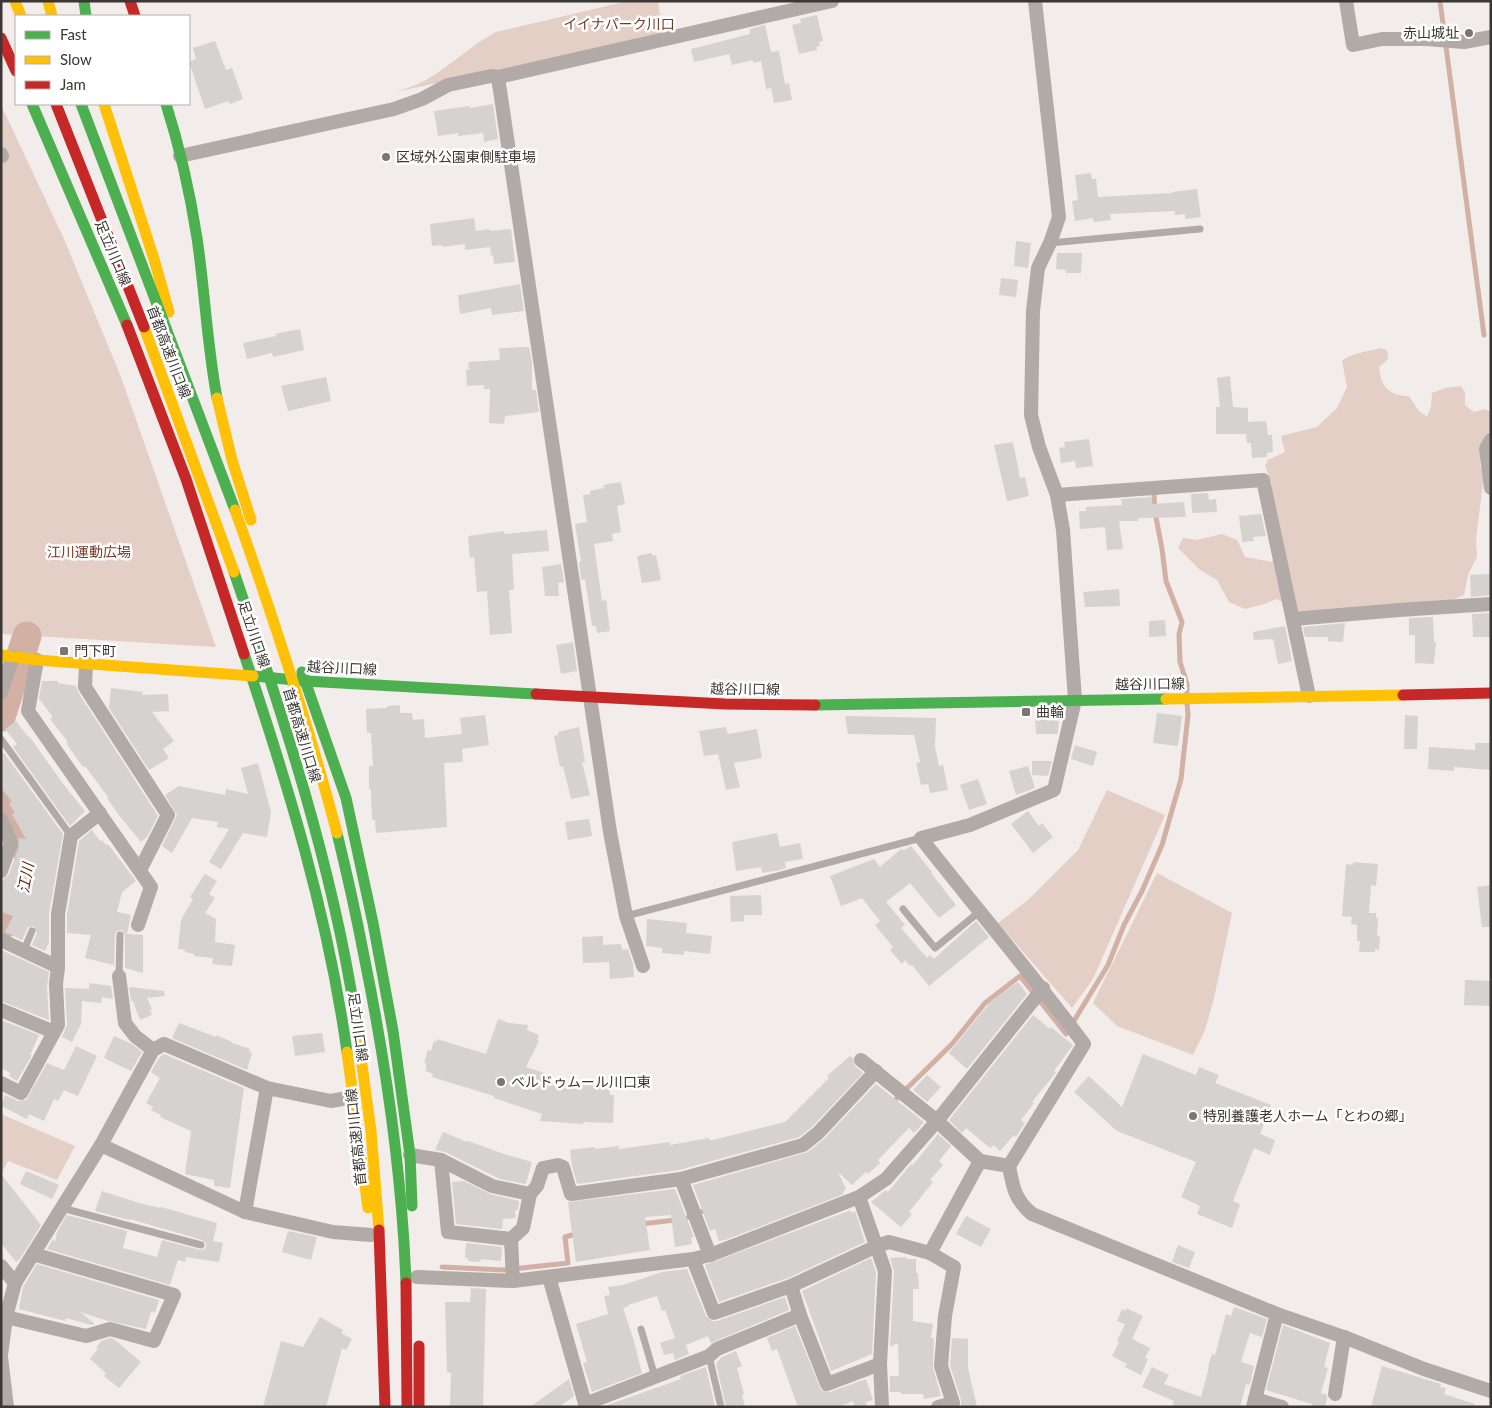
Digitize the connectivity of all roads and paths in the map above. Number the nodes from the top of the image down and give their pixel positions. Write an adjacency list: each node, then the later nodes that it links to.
1 (48, 1): 7 (main road)
2 (84, 1): 8 (main road)
3 (130, 1): 9 (main road)
4 (832, 1): 13 (street)
5 (1035, 1): 21 (street)
6 (1346, 1): 10 (street)
7 (52, 15)
8 (86, 15)
9 (136, 15)
10 (1491, 37)
11 (1, 38): 12 (main road)
12 (15, 69)
13 (498, 76): 19 (street); 36 (street)
14 (32, 105): 31 (main road, 足立川口線)
15 (56, 105): 106 (main road, 首都高速川口線, bridge)
16 (82, 105): 22 (main road, 首都高速川口線, bridge)
17 (104, 105): 22 (main road, bridge)
18 (166, 105): 19 (main road)
19 (180, 156): 32 (main road)
20 (1200, 229): 21 (lane)
21 (1050, 243): 25 (street)
22 (184, 372): 107 (main road, 首都高速川口線, bridge)
23 (1491, 440): 24 (street)
24 (1491, 488)
25 (1057, 496): 27 (street); 37 (street)
26 (1491, 604): 27 (street)
27 (1293, 619): 35 (street)
28 (7, 656): 29 (main road, 越谷川口線); 33 (street)
29 (37, 660): 30 (main road, 越谷川口線); 39 (street)
30 (86, 663): 31 (main road, 越谷川口線); 44 (street)
31 (253, 676): 32 (main road, 越谷川口線); 65 (main road, 足立川口線)
32 (305, 681): 36 (main road, 越谷川口線); 68 (main road)
33 (1, 692)
34 (1491, 693): 35 (main road, 越谷川口線)
35 (1309, 696): 37 (main road, 越谷川口線)
36 (590, 698): 37 (main road, 越谷川口線); 48 (street)
37 (1076, 700): 42 (street)
38 (1, 740): 41 (lane)
39 (100, 813): 41 (street); 44 (street)
40 (1, 819): 43 (street)
41 (71, 836): 55 (street)
42 (921, 838): 47 (street); 48 (lane)
43 (4, 854): 45 (street)
44 (140, 870): 49 (street)
45 (1, 871)
46 (903, 909): 47 (lane)
47 (979, 912): 57 (street)
48 (626, 916): 54 (street)
49 (138, 925)
50 (32, 931): 53 (lane)
51 (120, 935): 56 (lane)
52 (1, 940): 53 (street)
53 (24, 950): 55 (street)
54 (643, 966)
55 (58, 967): 59 (street)
56 (119, 976): 60 (street)
57 (1043, 988): 66 (street); 71 (street)
58 (1, 1010): 59 (street)
59 (54, 1032): 63 (street)
60 (154, 1050): 64 (street); 67 (street)
61 (861, 1060): 62 (street)
62 (876, 1071): 66 (street); 72 (street)
63 (1, 1083)
64 (267, 1088): 65 (street); 76 (street)
65 (352, 1098): 77 (main road, 足立川口線)
66 (937, 1121): 70 (street); 74 (street)
67 (101, 1145): 75 (street); 76 (street)
68 (410, 1155): 69 (street); 86 (main road)
69 (441, 1160): 73 (street); 78 (street)
70 (980, 1161): 71 (street); 81 (street)
71 (1009, 1166): 91 (street)
72 (682, 1178): 73 (street); 83 (street)
73 (530, 1194): 78 (street)
74 (859, 1197): 80 (street); 83 (street)
75 (62, 1208): 79 (lane); 82 (street)
76 (246, 1212): 77 (street)
77 (371, 1235): 105 (main road, 足立川口線)
78 (511, 1239): 88 (street)
79 (200, 1245)
80 (877, 1246): 81 (street); 90 (street); 98 (street)
81 (930, 1253): 111 (street)
82 (33, 1254): 89 (street); 93 (street)
83 (710, 1256): 84 (street)
84 (693, 1259): 87 (street); 90 (street)
85 (1, 1266): 89 (street)
86 (417, 1276): 88 (street); 108 (main road)
87 (549, 1277): 88 (street); 103 (street)
88 (514, 1281)
89 (15, 1283): 93 (street)
90 (791, 1286): 92 (street)
91 (1277, 1314): 95 (street); 102 (street)
92 (800, 1315): 97 (street); 98 (street)
93 (6, 1317): 96 (street)
94 (641, 1329): 99 (lane)
95 (1344, 1337): 100 (street); 101 (street)
96 (1, 1356): 104 (street)
97 (709, 1356): 99 (street); 109 (lane)
98 (880, 1364): 110 (street)
99 (655, 1377): 103 (street)
100 (1491, 1391)
101 (1335, 1394)
102 (1254, 1403): 112 (street)
103 (584, 1406)
104 (7, 1407)
105 (377, 1407)
106 (385, 1407)
107 (407, 1407)
108 (419, 1407)
109 (721, 1407)
110 (882, 1407)
111 (938, 1407)
112 (1282, 1407)

